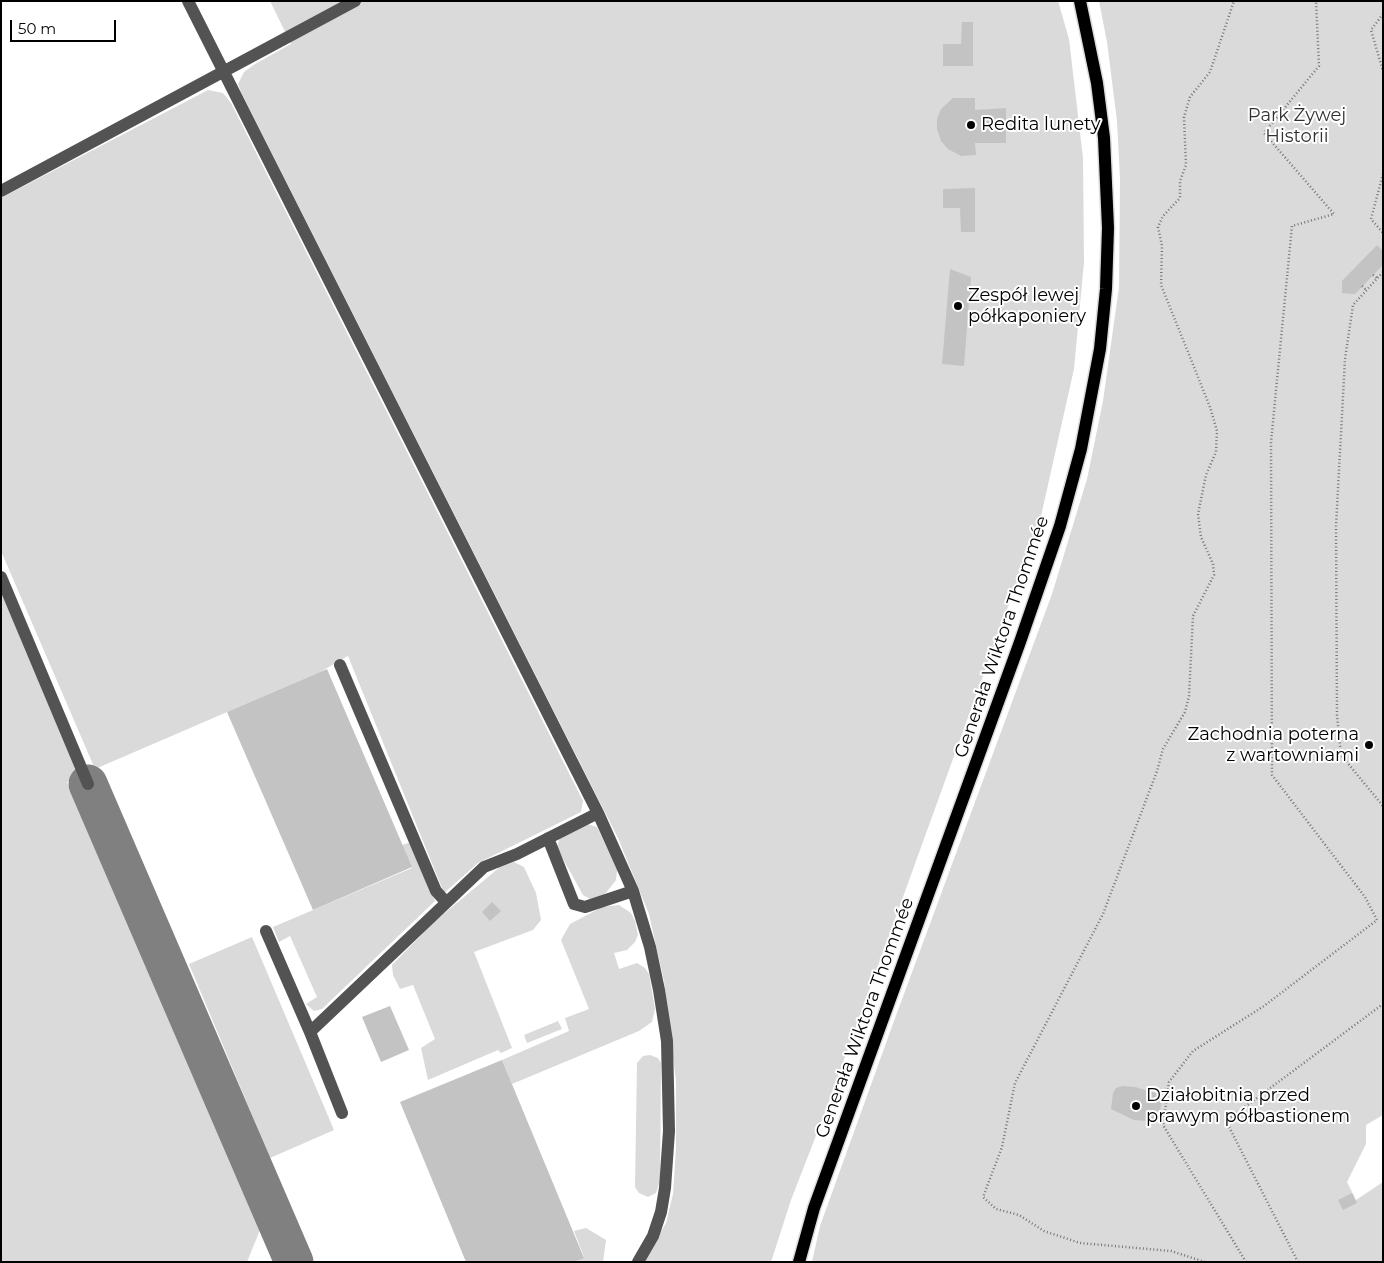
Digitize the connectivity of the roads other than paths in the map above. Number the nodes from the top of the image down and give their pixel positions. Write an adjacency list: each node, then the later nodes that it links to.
1 (188, 1): 4 (lane)
2 (354, 1): 4 (lane)
3 (1080, 1): 17 (main road, Generała Wiktora Thommée)
4 (223, 73): 5 (lane); 9 (lane)
5 (1, 190)
6 (1, 577): 8 (lane)
7 (340, 665): 12 (lane)
8 (88, 784)
9 (598, 813): 10 (lane); 11 (lane)
10 (548, 838): 11 (lane); 12 (lane)
11 (633, 890): 16 (lane)
12 (446, 902): 14 (lane)
13 (266, 931): 14 (lane)
14 (310, 1032): 15 (lane)
15 (342, 1113)
16 (638, 1262)
17 (799, 1262)

